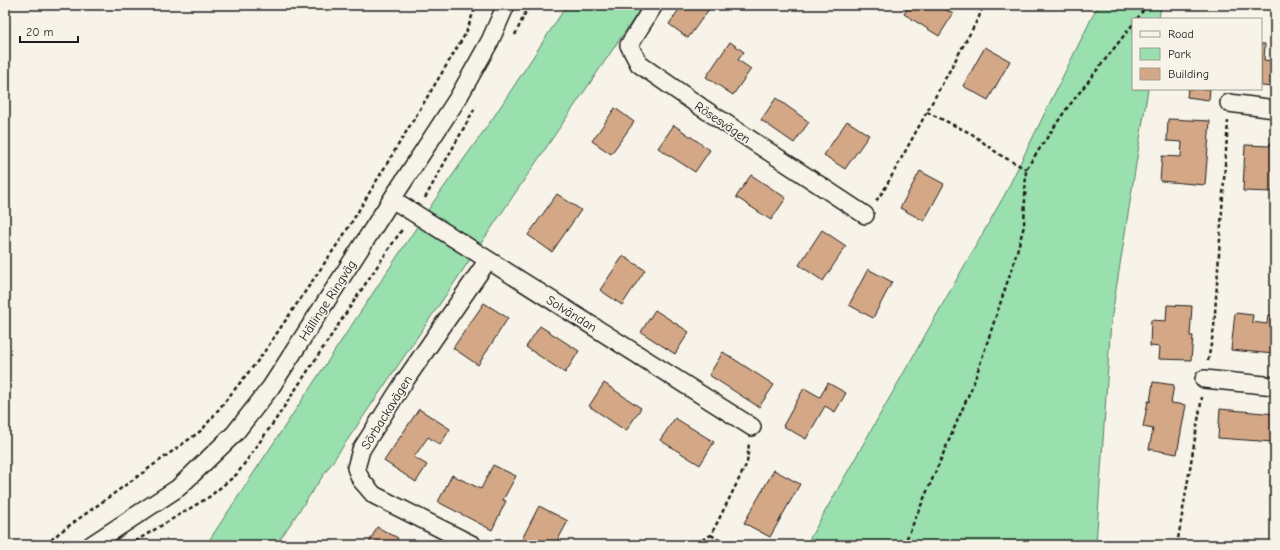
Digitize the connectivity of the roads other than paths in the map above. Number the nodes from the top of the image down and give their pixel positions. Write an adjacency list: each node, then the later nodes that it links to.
1 (506, 5): 5 (street, Hällinge Ringväg)
2 (654, 5): 6 (street, Rösesvägen)
3 (1229, 103): 4 (street)
4 (1275, 109)
5 (392, 199): 7 (street, Solvändan); 11 (street, Hällinge Ringväg)
6 (865, 216)
7 (488, 260): 10 (street, Solvändan); 12 (street, Sörbackavägen)
8 (1204, 379): 9 (street)
9 (1275, 386)
10 (752, 427)
11 (91, 545)
12 (472, 545)

